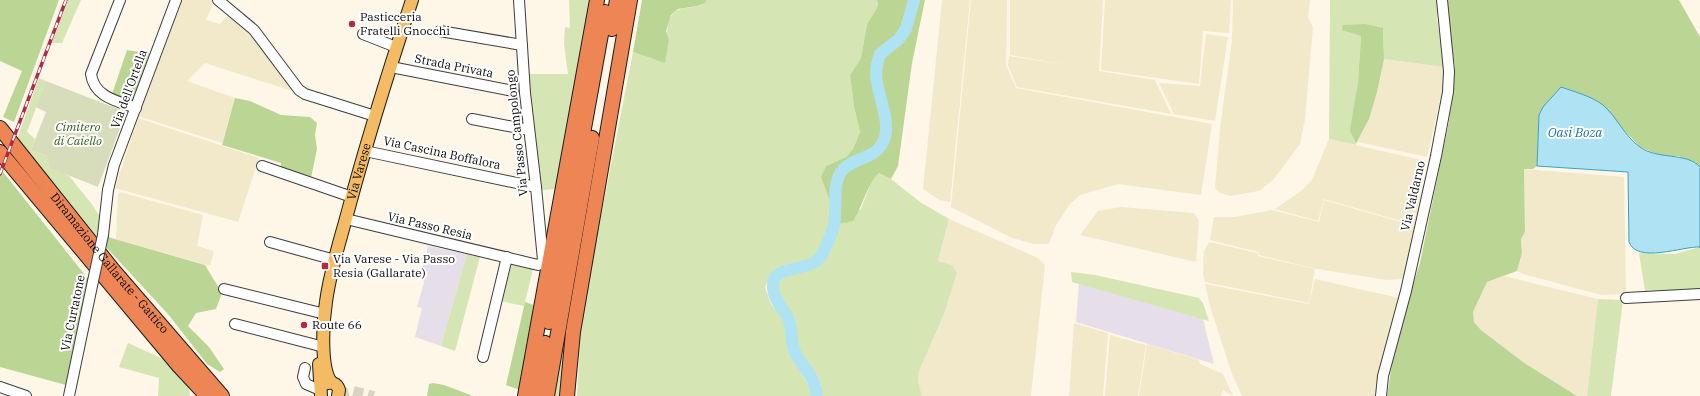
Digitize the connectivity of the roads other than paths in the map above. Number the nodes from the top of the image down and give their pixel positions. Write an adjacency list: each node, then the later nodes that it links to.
1 (120, 0): 17 (street)
2 (176, 0): 17 (street, Via dell'Ortella)
3 (218, 0): 18 (street)
4 (412, 0): 14 (main road, Via Varese)
5 (520, 0): 13 (street, Via Passo Campolongo)
6 (597, 0): 48 (highway)
7 (607, 0): 49 (highway)
8 (617, 0): 50 (highway)
9 (630, 0): 51 (highway)
10 (1442, 0): 52 (street, Via Valdarno)
11 (440, 31): 13 (street)
12 (364, 34): 14 (street)
13 (522, 45): 21 (street, Via Passo Campolongo)
14 (396, 47): 15 (main road, Via Varese)
15 (390, 66): 16 (street, Strada Privata); 18 (main road, Via Varese)
16 (513, 91)
17 (136, 108): 28 (street, Via dell'Ortella)
18 (375, 116): 22 (main road, Via Varese)
19 (472, 119): 21 (street)
20 (0, 128): 46 (highway, Diramazione Gallarate - Gattico)
21 (529, 130): 25 (street, Via Passo Campolongo)
22 (365, 150): 25 (street, Via Cascina Boffalora); 26 (main road, Via Varese)
23 (0, 152): 45 (highway, Diramazione Gallarate - Gattico)
24 (262, 166): 26 (street)
25 (536, 187): 32 (street, Via Passo Campolongo)
26 (352, 197): 27 (main road, Via Varese)
27 (346, 219): 30 (street, Via Passo Resia); 31 (main road, Via Varese)
28 (103, 235): 44 (street, Via Curtatone, bridge)
29 (270, 242): 31 (street)
30 (507, 257): 32 (street, Via Passo Resia); 39 (street)
31 (335, 260): 36 (main road, Via Varese)
32 (542, 264)
33 (224, 289): 36 (street)
34 (1700, 294): 35 (street)
35 (1626, 298)
36 (325, 314): 38 (main road, Via Varese)
37 (235, 324): 38 (street)
38 (324, 347): 42 (main road, Via Varese)
39 (484, 357)
40 (305, 368): 42 (street)
41 (0, 388): 43 (street)
42 (323, 389): 47 (main road)
43 (26, 396)
44 (69, 396)
45 (207, 396)
46 (222, 396)
47 (338, 396)
48 (525, 396)
49 (536, 396)
50 (547, 396)
51 (567, 396)
52 (1381, 396)

